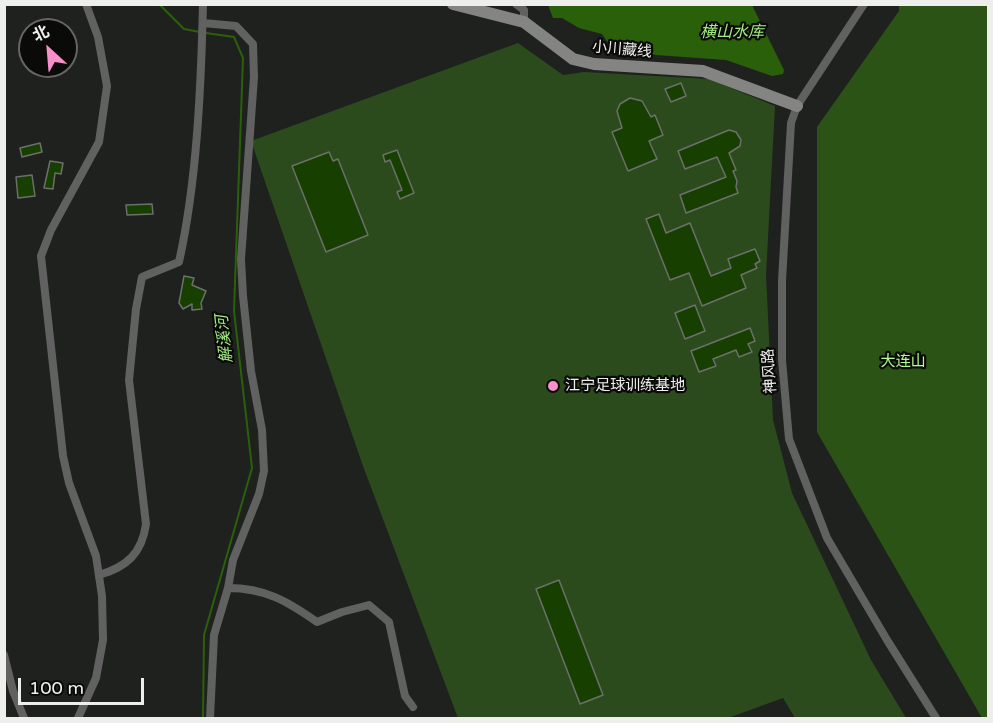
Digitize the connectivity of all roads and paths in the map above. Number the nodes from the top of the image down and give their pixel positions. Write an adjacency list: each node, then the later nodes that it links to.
1 (86, 4): 9 (street)
2 (203, 4): 7 (street)
3 (453, 4): 6 (street, 小川藏线)
4 (516, 4): 6 (street)
5 (864, 4): 8 (street, 神风路)
6 (524, 22): 8 (street, 小川藏线)
7 (203, 23): 9 (street); 10 (street)
8 (797, 106): 16 (street, 神风路)
9 (99, 575): 14 (street)
10 (228, 588): 12 (street); 15 (street)
11 (4, 655): 13 (street)
12 (413, 707)
13 (24, 718)
14 (78, 718)
15 (210, 718)
16 (936, 718)

